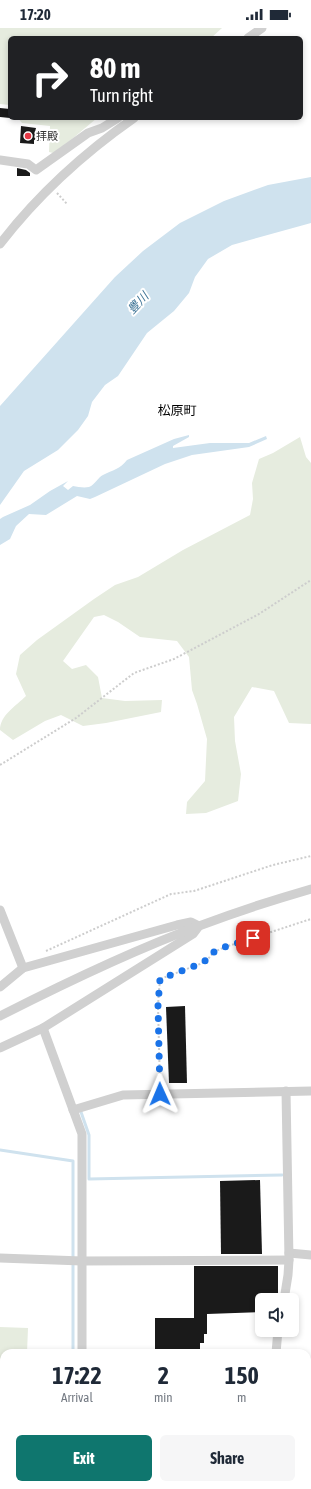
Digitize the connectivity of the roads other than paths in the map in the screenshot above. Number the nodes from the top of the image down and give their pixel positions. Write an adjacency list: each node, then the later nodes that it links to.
1 (262, 28): 2 (street)
2 (251, 36)
3 (115, 120): 5 (street)
4 (131, 120): 6 (street)
5 (0, 160)
6 (0, 244)
7 (311, 888): 9 (street)
8 (0, 910): 10 (street)
9 (199, 926): 10 (street); 12 (street); 13 (street)
10 (23, 968): 11 (street)
11 (0, 986)
12 (0, 1016)
13 (43, 1028): 14 (street); 17 (street)
14 (0, 1048)
15 (286, 1091): 16 (street); 17 (street); 19 (street)
16 (311, 1091)
17 (73, 1110): 21 (street)
18 (311, 1255): 19 (street)
19 (289, 1256): 21 (street); 22 (street)
20 (0, 1258): 21 (street)
21 (76, 1260): 24 (street)
22 (285, 1293)
23 (277, 1337): 25 (street)
24 (82, 1349)
25 (276, 1349)

